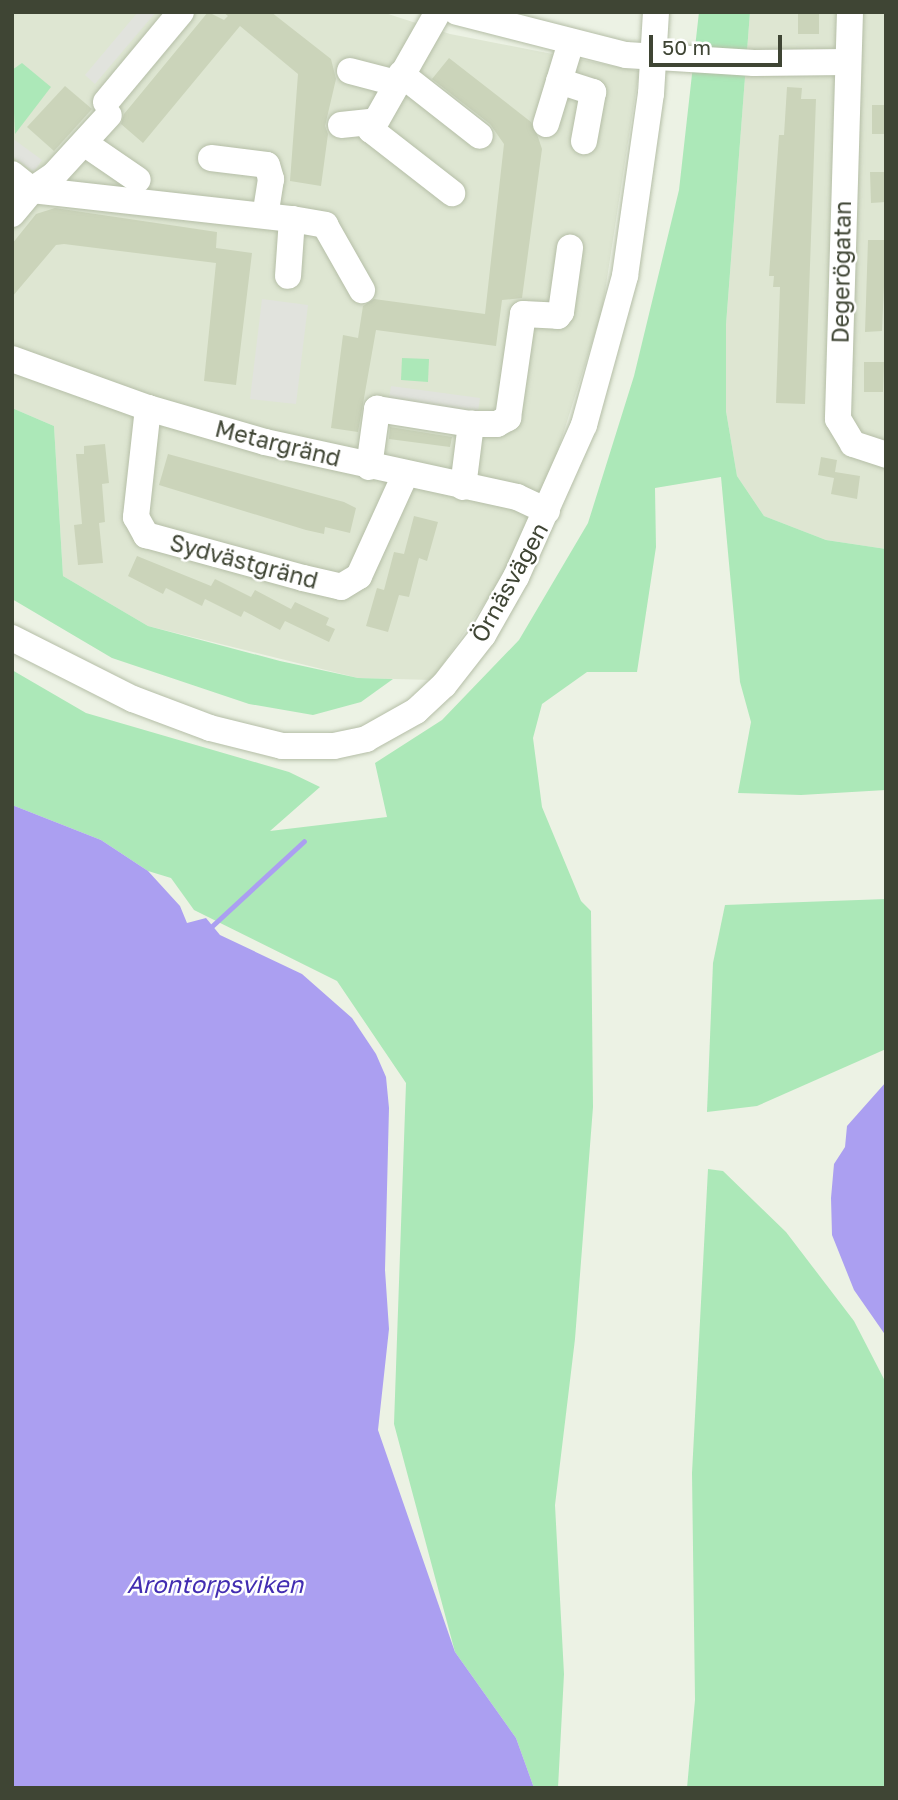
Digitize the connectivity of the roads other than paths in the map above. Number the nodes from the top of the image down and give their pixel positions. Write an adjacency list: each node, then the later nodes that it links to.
1 (181, 12): 17 (street)
2 (438, 12): 10 (street)
3 (457, 12): 6 (street)
4 (656, 12): 7 (street, Örnäsvägen)
5 (849, 12): 8 (street, Degerögatan)
6 (571, 43): 7 (street); 11 (street)
7 (654, 57): 8 (street); 35 (street, Örnäsvägen)
8 (847, 62): 31 (street, Degerögatan)
9 (350, 71): 10 (street)
10 (398, 78): 12 (street); 15 (street)
11 (559, 82): 13 (street); 16 (street)
12 (372, 122): 14 (street); 21 (street)
13 (546, 124)
14 (341, 125)
15 (480, 136)
16 (584, 141)
17 (84, 143): 19 (street); 20 (street)
18 (211, 158): 23 (street)
19 (138, 180)
20 (22, 182): 22 (street); 23 (street)
21 (452, 192)
22 (12, 214)
23 (265, 215): 24 (street)
24 (292, 219): 26 (street); 27 (street)
25 (570, 248): 30 (street)
26 (288, 276)
27 (362, 290)
28 (12, 359): 29 (street, Metargränd)
29 (148, 408): 32 (street, Metargränd); 33 (street, Sydvästgränd)
30 (471, 424): 32 (street); 34 (street)
31 (886, 455)
32 (369, 467): 33 (street, Metargränd)
33 (405, 475): 34 (street, Metargränd)
34 (463, 487): 35 (street, Metargränd)
35 (547, 511): 36 (street, Örnäsvägen)
36 (12, 638)

